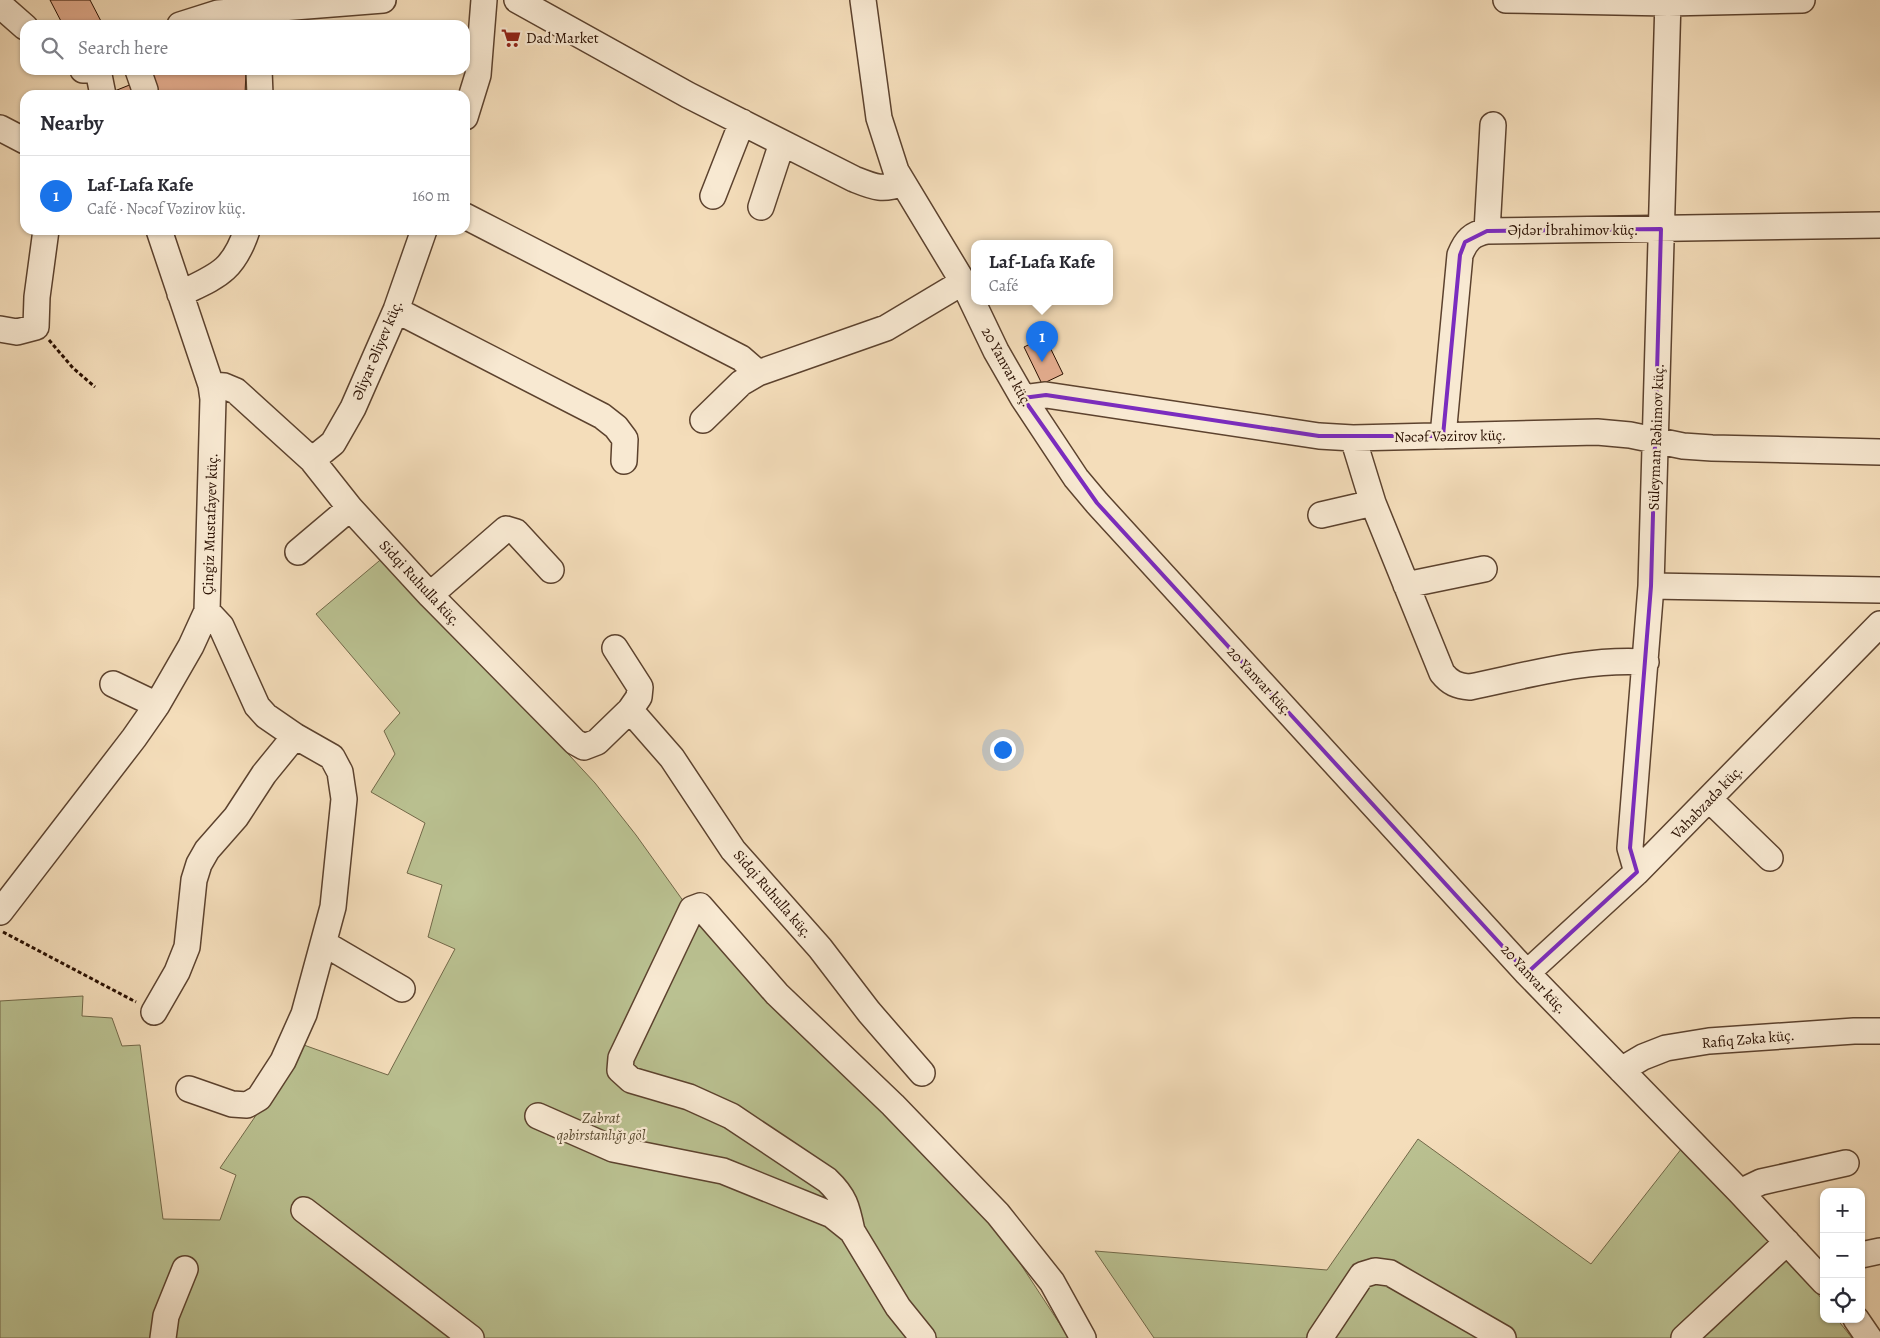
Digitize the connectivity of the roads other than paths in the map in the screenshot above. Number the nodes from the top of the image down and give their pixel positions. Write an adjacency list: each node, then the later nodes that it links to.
1 (384, 0): 10 (street)
2 (484, 0): 17 (street)
3 (516, 0): 18 (street)
4 (863, 0): 23 (street, 20 Yanvar küç.)
5 (1506, 0): 8 (street)
6 (1802, 0): 7 (street)
7 (1740, 1): 8 (street)
8 (1668, 2): 28 (street, Süleyman Rəhimov küç.)
9 (0, 5): 12 (street)
10 (248, 11): 11 (street)
11 (194, 20)
12 (20, 23)
13 (99, 75): 15 (street)
14 (260, 75): 16 (street)
15 (102, 90)
16 (260, 90)
17 (470, 101)
18 (742, 122): 22 (street); 24 (street)
19 (1493, 125): 29 (street)
20 (0, 128): 21 (street)
21 (20, 138)
22 (782, 143): 23 (street); 25 (street)
23 (903, 183): 34 (street, 20 Yanvar küç.)
24 (713, 196)
25 (761, 207)
26 (470, 219): 40 (street)
27 (1880, 224): 28 (street, Əjdər İbrahimov küç.)
28 (1661, 229): 29 (street, Əjdər İbrahimov küç.); 46 (street, Süleyman Rəhimov küç.)
29 (1487, 231): 44 (street, Əjdər İbrahimov küç.)
30 (45, 235): 39 (street)
31 (161, 235): 35 (street, Çingiz Mustafayev küç.)
32 (245, 235): 35 (street)
33 (422, 235): 38 (street, Əliyar Əliyev küç.)
34 (963, 282): 36 (street, 20 Yanvar küç.); 40 (street)
35 (180, 294): 41 (street, Çingiz Mustafayev küç.)
36 (971, 299)
37 (974, 305): 42 (street, 20 Yanvar küç.)
38 (396, 310): 48 (street, Əliyar Əliyev küç.); 49 (street)
39 (0, 329)
40 (758, 373): 43 (street)
41 (211, 385): 48 (street, Sidqi Ruhulla küç.); 60 (street, Çingiz Mustafayev küç.)
42 (1023, 398): 45 (street, Nəcəf Vəzirov küç.); 73 (street, 20 Yanvar küç.)
43 (703, 420)
44 (1443, 436): 45 (street, Nəcəf Vəzirov küç.); 46 (street, Nəcəf Vəzirov küç.)
45 (1353, 438): 50 (street)
46 (1656, 441): 47 (street, Nəcəf Vəzirov küç.); 57 (street, Süleyman Rəhimov küç.)
47 (1880, 452)
48 (312, 460): 51 (street, Sidqi Ruhulla küç.)
49 (624, 461)
50 (1373, 503): 52 (street); 56 (street)
51 (350, 508): 53 (street); 59 (street, Sidqi Ruhulla küç.)
52 (1321, 515)
53 (298, 552)
54 (1484, 569): 56 (street)
55 (551, 570): 59 (street)
56 (1406, 585): 63 (street)
57 (1651, 586): 58 (street); 63 (street, Süleyman Rəhimov küç.)
58 (1880, 590)
59 (430, 595): 66 (street, Sidqi Ruhulla küç.)
60 (207, 611): 65 (street, Çingiz Mustafayev küç.); 67 (street)
61 (1876, 637): 68 (street, Vahabzadə küç.)
62 (615, 648): 66 (street, Sidqi Ruhulla küç.)
63 (1646, 662): 70 (street, Süleyman Rəhimov küç.)
64 (113, 684): 65 (street)
65 (157, 705): 71 (street, Çingiz Mustafayev küç.)
66 (630, 710): 78 (street, Sidqi Ruhulla küç.)
67 (295, 736): 72 (street); 75 (street)
68 (1709, 799): 69 (street); 70 (street, Vahabzadə küç.)
69 (1770, 858)
70 (1637, 872): 73 (street, Vahabzadə küç.)
71 (0, 912)
72 (324, 944): 74 (street); 79 (street)
73 (1527, 973): 77 (street, 20 Yanvar küç.)
74 (402, 989)
75 (154, 1012)
76 (1880, 1031): 77 (street, Rafiq Zəka küç.)
77 (1621, 1070): 82 (street, 20 Yanvar küç.)
78 (922, 1073)
79 (189, 1089)
80 (538, 1116): 84 (street)
81 (1846, 1163): 82 (street)
82 (1740, 1192): 85 (street, 20 Yanvar küç.)
83 (304, 1210): 92 (street)
84 (852, 1231): 93 (street); 94 (street)
85 (1787, 1242): 89 (street, 20 Yanvar küç.); 97 (street)
86 (1880, 1251): 87 (street)
87 (1865, 1254)
88 (185, 1269): 91 (street)
89 (1820, 1272)
90 (1859, 1323): 98 (street)
91 (163, 1338)
92 (471, 1338)
93 (923, 1338)
94 (1083, 1338)
95 (1320, 1338): 96 (street)
96 (1503, 1338)
97 (1684, 1338)
98 (1869, 1338)

